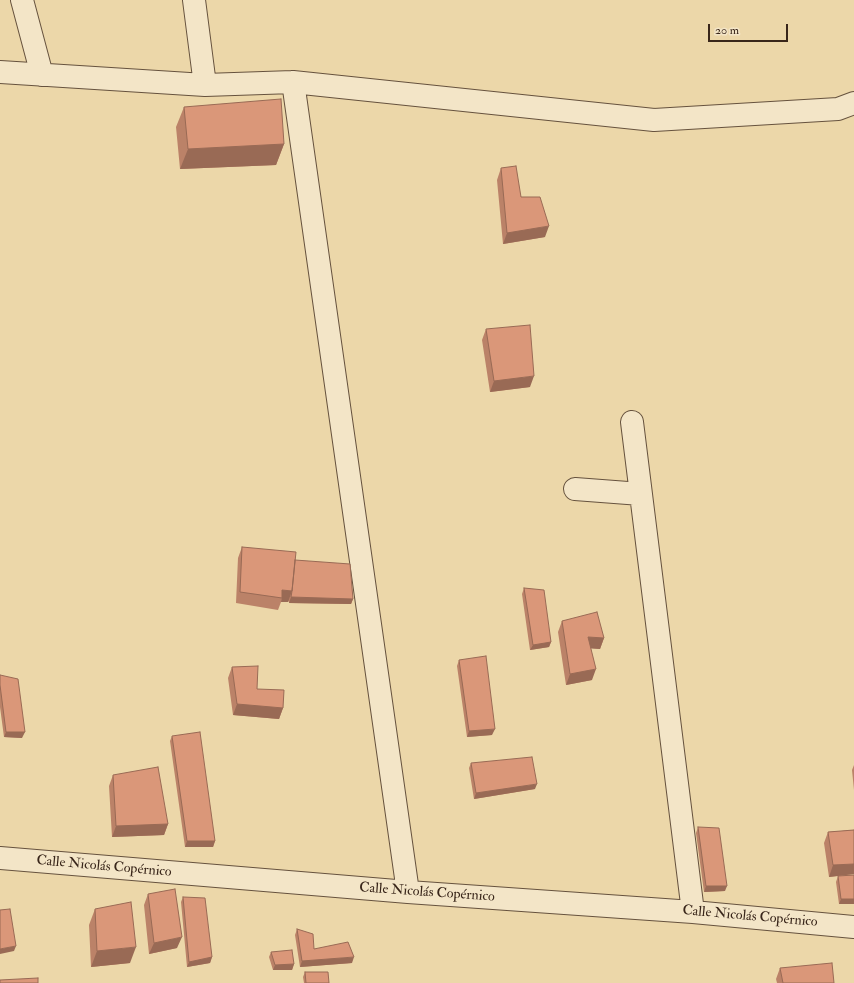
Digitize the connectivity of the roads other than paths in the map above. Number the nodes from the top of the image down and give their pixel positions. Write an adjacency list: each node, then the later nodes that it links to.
1 (22, 0): 4 (street)
2 (194, 0): 6 (street)
3 (0, 72): 4 (street)
4 (42, 75): 6 (street)
5 (293, 82): 6 (street); 7 (street); 12 (street)
6 (205, 85)
7 (854, 103)
8 (632, 422): 10 (street)
9 (575, 489): 10 (street)
10 (641, 494): 13 (street)
11 (0, 858): 12 (street, Calle Nicolás Copérnico)
12 (408, 892): 13 (street, Calle Nicolás Copérnico)
13 (693, 912): 14 (street, Calle Nicolás Copérnico)
14 (854, 927)

